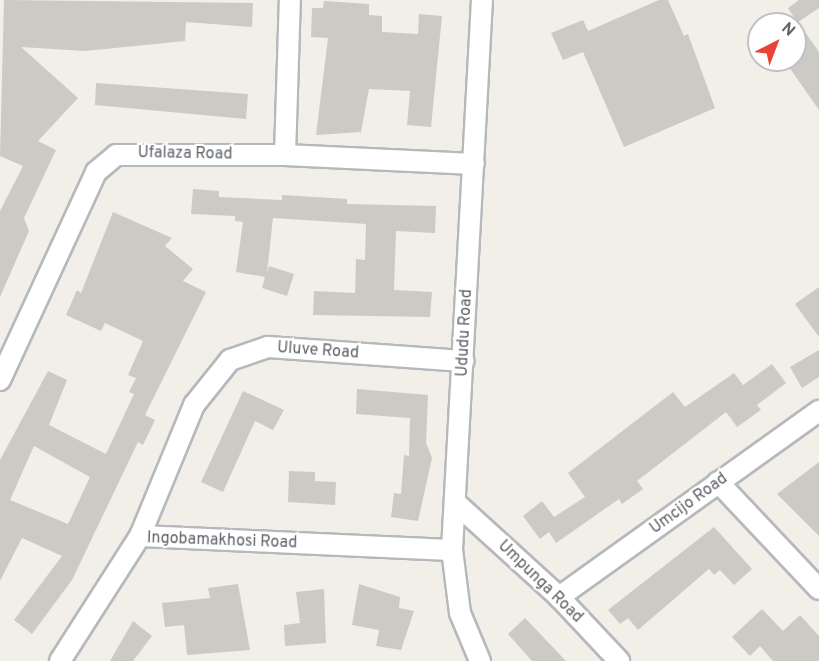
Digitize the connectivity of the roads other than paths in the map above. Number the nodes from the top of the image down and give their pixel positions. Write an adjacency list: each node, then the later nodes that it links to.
1 (290, 0): 3 (street)
2 (482, 0): 4 (street, Ududu Road)
3 (285, 155): 4 (street, Ufalaza Road); 6 (street, Ufalaza Road)
4 (474, 164): 5 (street, Ududu Road)
5 (463, 361): 9 (street, Ududu Road); 10 (street, Uluve Road)
6 (0, 380)
7 (819, 411): 8 (street, Umcijo Road)
8 (718, 482): 12 (street); 13 (street, Umcijo Road)
9 (458, 505): 11 (street, Ududu Road); 13 (street, Umpunga Road)
10 (140, 536): 11 (street, Ingobamakhosi Road); 14 (street, Ingobamakhosi Road)
11 (452, 550): 15 (street, Ududu Road)
12 (819, 589)
13 (559, 597): 16 (street, Umpunga Road)
14 (60, 661)
15 (480, 661)
16 (619, 661)

